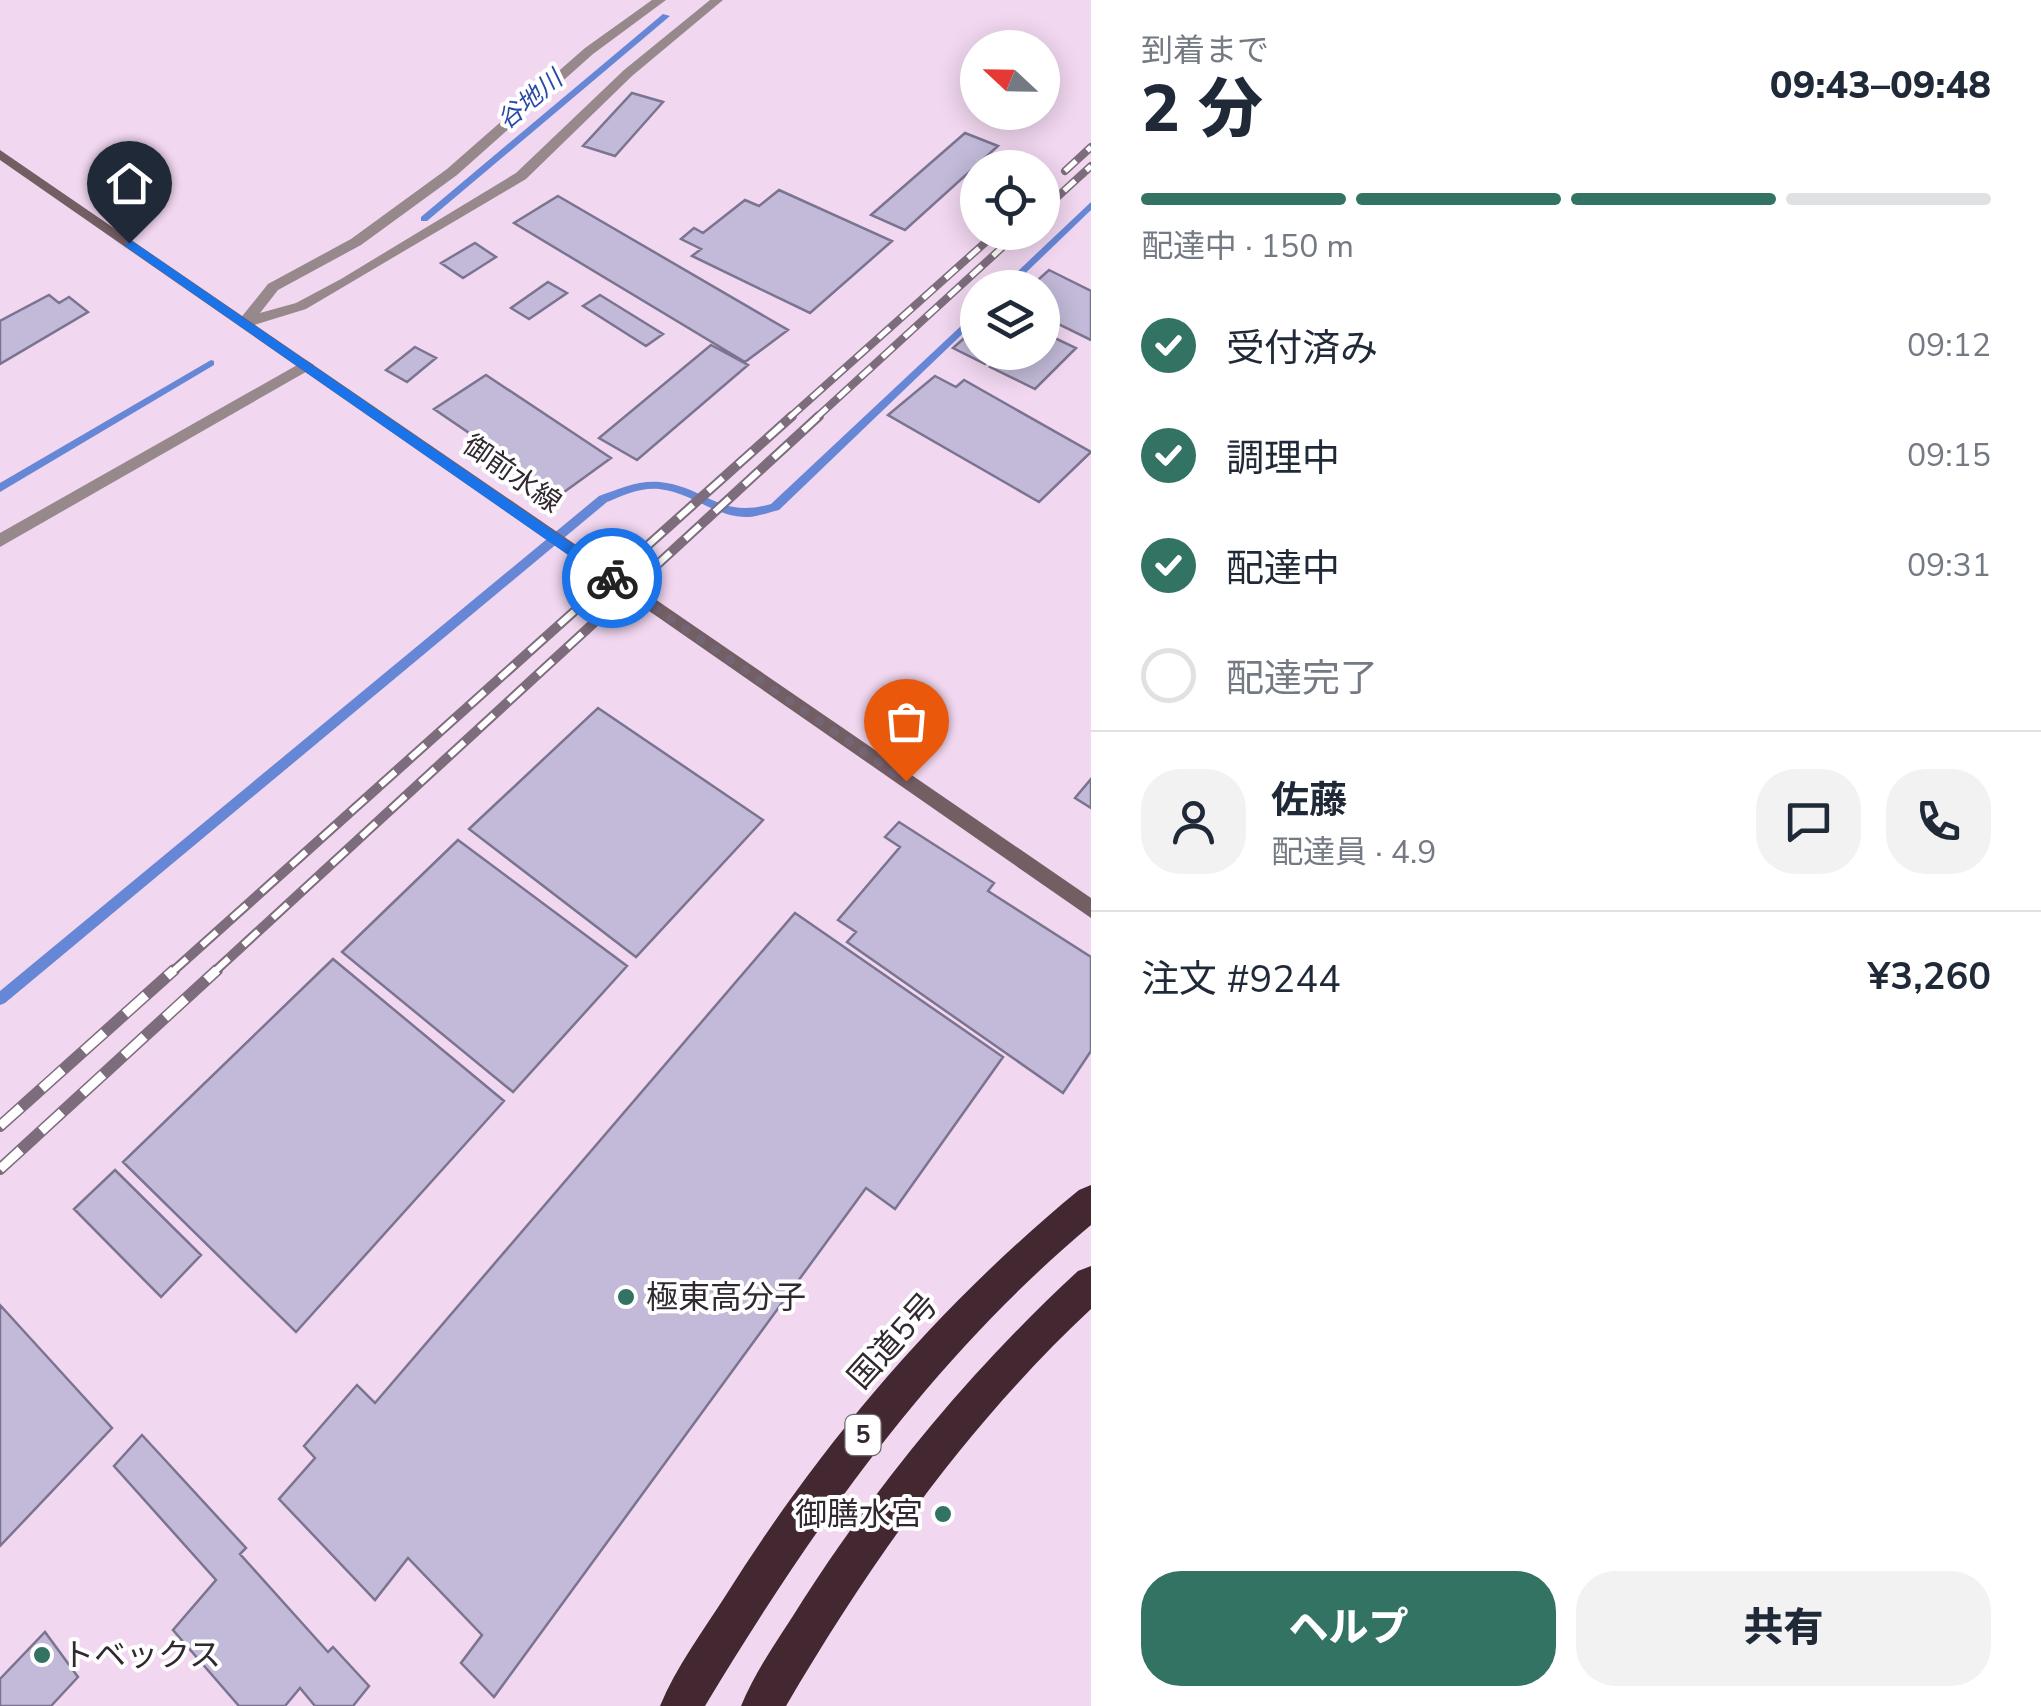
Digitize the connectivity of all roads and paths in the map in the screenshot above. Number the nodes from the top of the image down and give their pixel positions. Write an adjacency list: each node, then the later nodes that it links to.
1 (660, 0): 4 (street)
2 (717, 0): 4 (street)
3 (0, 154): 4 (street, 御前水線)
4 (244, 323): 5 (street, 御前水線)
5 (306, 365): 6 (street); 7 (street, 御前水線)
6 (0, 541)
7 (1091, 909)
8 (1091, 1202): 10 (highway, 国道5号 / 5)
9 (1091, 1284): 11 (highway, 5)
10 (680, 1706)
11 (762, 1706)

